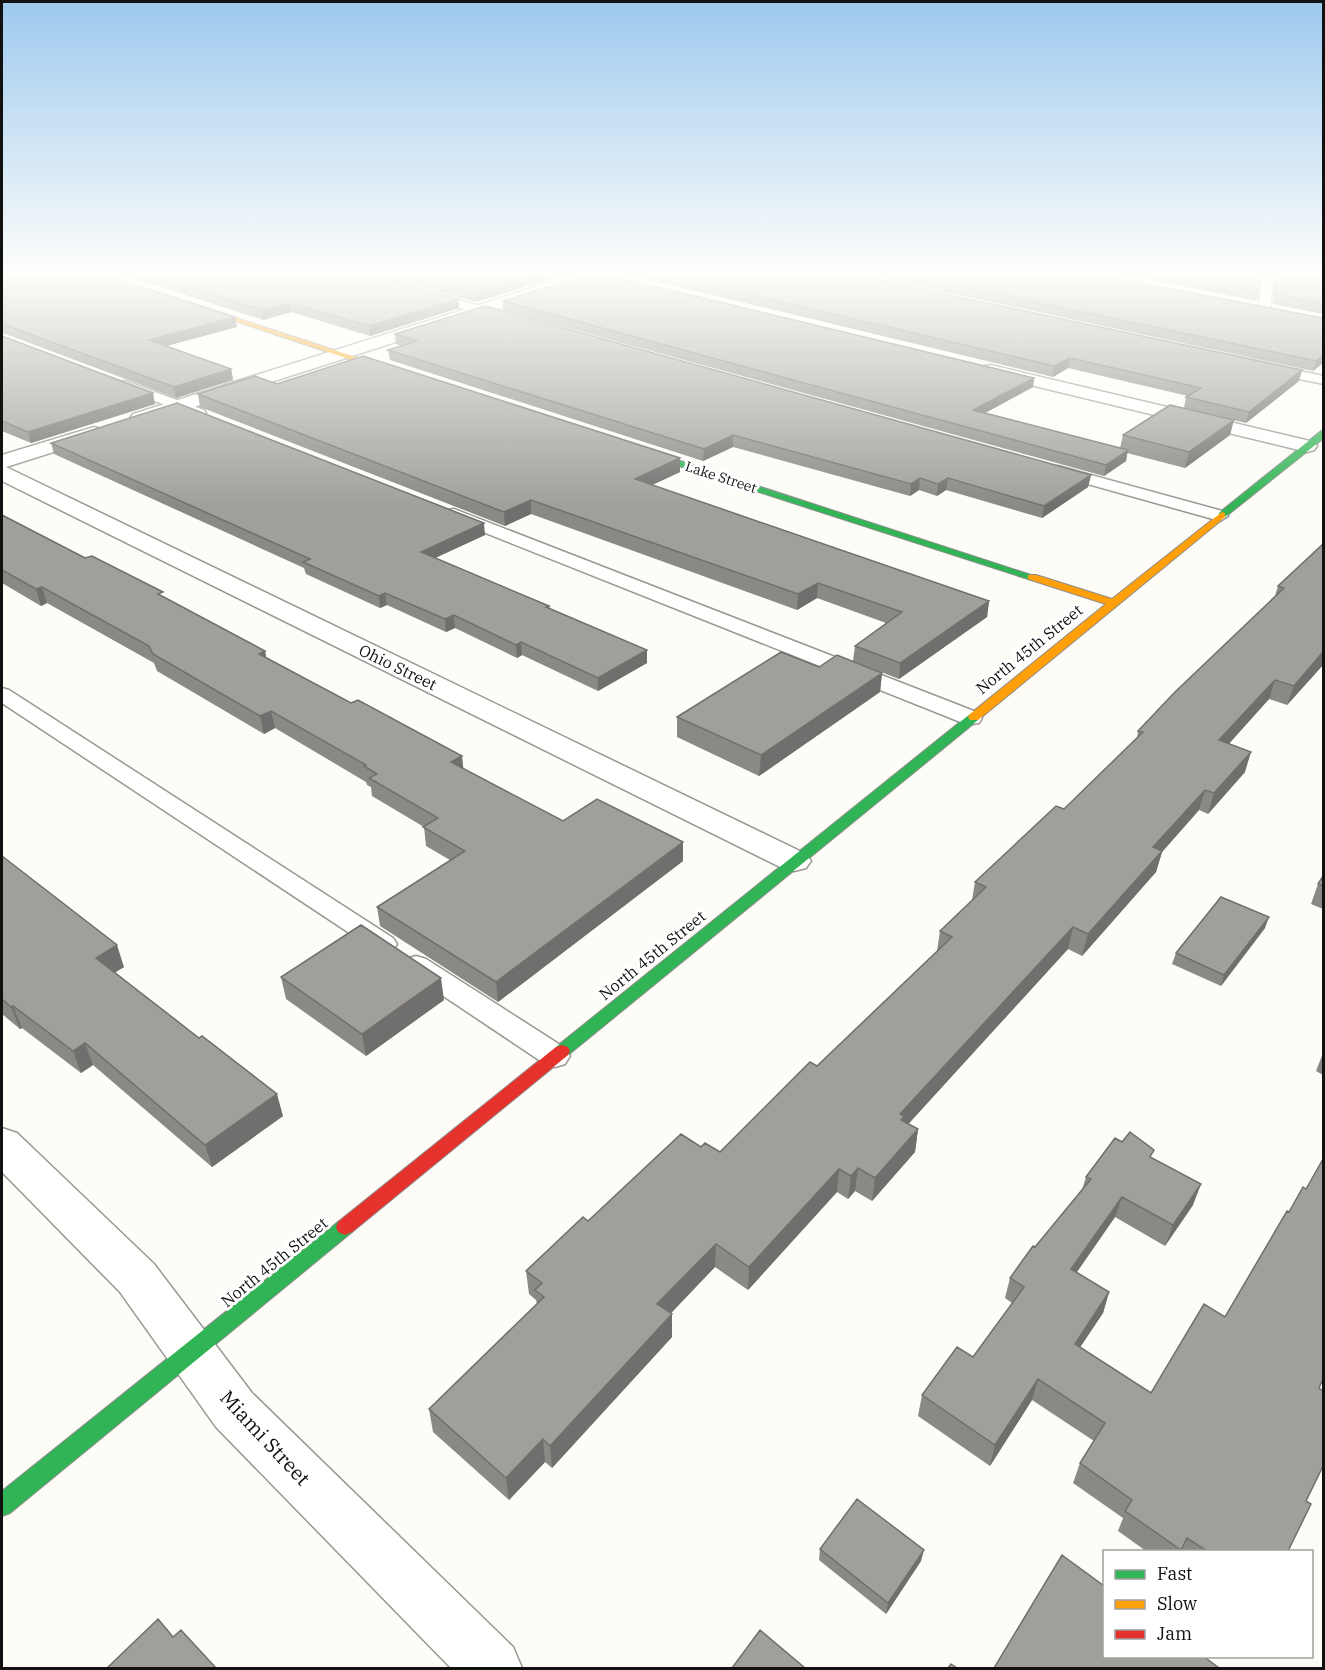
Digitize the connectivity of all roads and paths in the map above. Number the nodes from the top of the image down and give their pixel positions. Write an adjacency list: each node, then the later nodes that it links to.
1 (329, 350): 3 (main road)
2 (355, 350): 3 (street)
3 (342, 354): 6 (main road); 9 (street)
4 (973, 366): 13 (street)
5 (1255, 366): 7 (lane)
6 (410, 376)
7 (1323, 380)
8 (114, 381): 9 (lane)
9 (179, 406): 10 (lane); 14 (street)
10 (213, 419)
11 (1323, 433): 13 (main road, North 45th Street)
12 (625, 446): 19 (main road, Lake Street)
13 (1307, 446): 18 (main road, North 45th Street)
14 (2, 462)
15 (1047, 468): 18 (lane)
16 (2, 473): 22 (street, Ohio Street)
17 (436, 507): 21 (lane)
18 (1220, 516): 19 (main road, North 45th Street)
19 (1113, 603): 21 (main road, North 45th Street)
20 (2, 694): 23 (lane)
21 (971, 718): 22 (main road, North 45th Street)
22 (794, 861): 23 (main road, North 45th Street)
23 (555, 1056): 25 (main road, North 45th Street)
24 (2, 1145): 25 (street, Miami Street)
25 (191, 1351): 26 (main road, North 45th Street); 27 (street, Miami Street)
26 (2, 1505)
27 (492, 1668)

